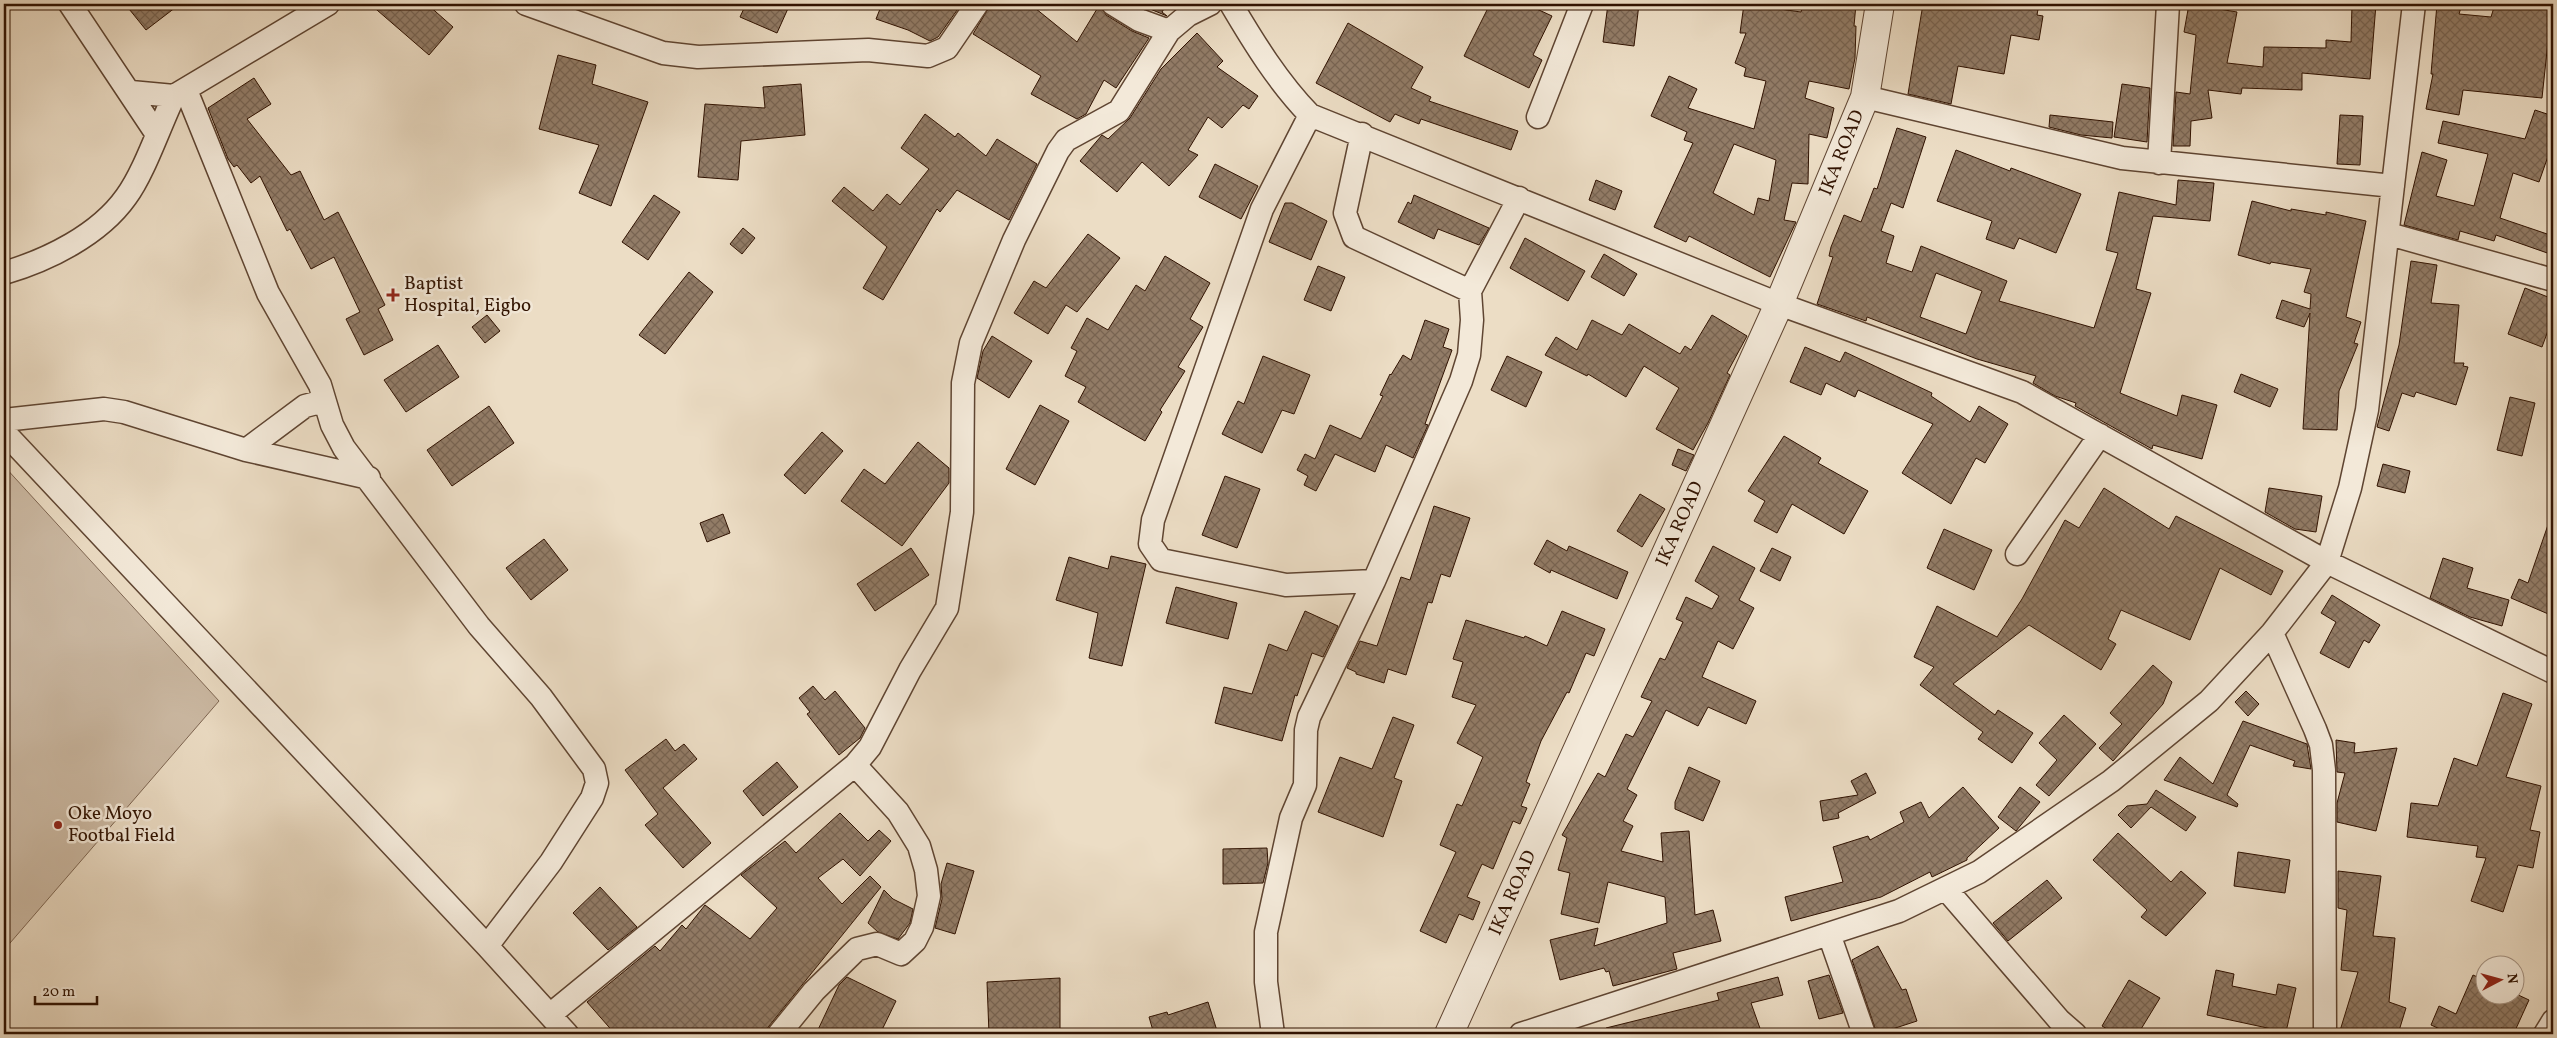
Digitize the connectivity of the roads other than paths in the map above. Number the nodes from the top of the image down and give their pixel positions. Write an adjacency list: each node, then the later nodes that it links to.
1 (70, 4): 13 (street)
2 (328, 4): 14 (street)
3 (526, 4): 4 (street)
4 (977, 4)
5 (1113, 4): 12 (street)
6 (1210, 4): 12 (street)
7 (1582, 4): 17 (street)
8 (1880, 4): 15 (street, IKA ROAD)
9 (2168, 4): 20 (street)
10 (2414, 4): 21 (street)
11 (1234, 5): 16 (street)
12 (1169, 31): 39 (street)
13 (131, 92): 14 (street); 18 (street)
14 (180, 93): 18 (street); 28 (street)
15 (1865, 97): 20 (street); 27 (street, IKA ROAD)
16 (1310, 115): 19 (street); 36 (street)
17 (1538, 117)
18 (156, 133): 24 (street)
19 (1362, 134): 22 (street); 26 (street)
20 (2159, 163): 21 (street)
21 (2393, 186): 23 (street)
22 (1519, 198): 26 (street); 27 (street)
23 (2389, 234): 25 (street); 35 (street)
24 (4, 273)
25 (2553, 280)
26 (1470, 291): 36 (street)
27 (1779, 304): 31 (street); 48 (street, IKA ROAD)
28 (324, 401): 32 (street); 33 (street)
29 (4, 420): 32 (street)
30 (4, 432): 42 (street)
31 (2100, 435): 34 (street); 35 (street)
32 (246, 450): 33 (street)
33 (369, 478): 42 (street)
34 (2017, 554)
35 (2327, 562): 37 (street); 38 (street)
36 (1374, 581): 47 (street)
37 (2272, 634): 40 (street); 52 (street)
38 (2553, 672)
39 (855, 764): 43 (street); 46 (street)
40 (1946, 889): 41 (street); 51 (street)
41 (1829, 934): 49 (street); 50 (street)
42 (487, 946): 43 (street)
43 (551, 1014): 45 (street)
44 (2553, 1021): 53 (street)
45 (567, 1034)
46 (779, 1034)
47 (1273, 1034)
48 (1448, 1034)
49 (1521, 1034)
50 (1864, 1034)
51 (2075, 1034)
52 (2325, 1034)
53 (2545, 1034)

